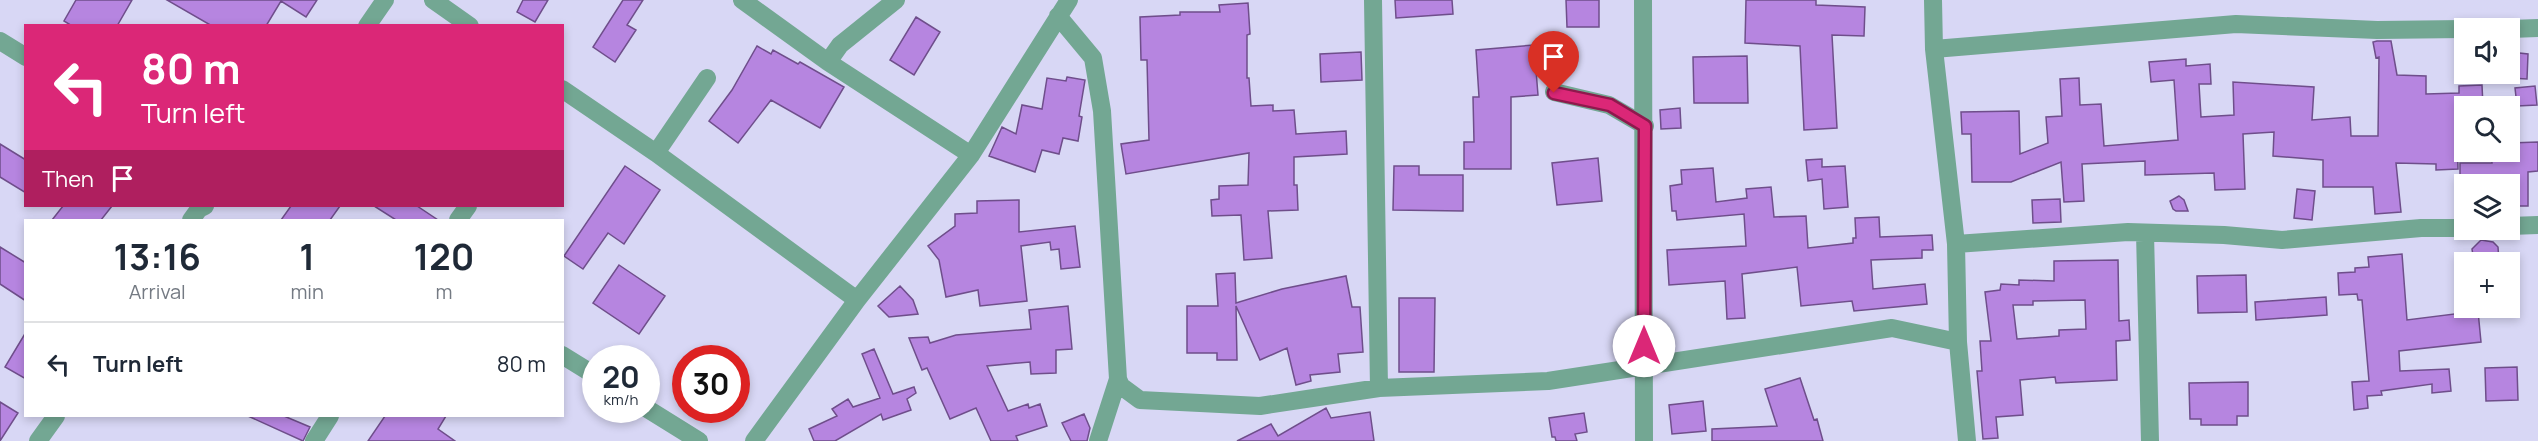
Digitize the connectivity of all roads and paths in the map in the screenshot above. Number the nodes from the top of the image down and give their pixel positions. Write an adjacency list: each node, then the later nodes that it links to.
1 (385, 0): 10 (street)
2 (433, 0): 11 (street)
3 (742, 0): 18 (street)
4 (896, 0): 18 (street)
5 (1069, 0): 9 (street)
6 (1374, 0): 38 (street)
7 (1643, 0): 22 (street)
8 (1933, 0): 16 (street)
9 (1058, 16): 24 (street); 37 (street)
10 (368, 24)
11 (467, 24)
12 (2520, 28): 13 (street)
13 (2538, 28)
14 (2454, 29): 16 (street)
15 (0, 41): 17 (street)
16 (1934, 49): 31 (street)
17 (24, 56)
18 (828, 62): 24 (street)
19 (707, 78): 23 (street)
20 (564, 89): 23 (street)
21 (1554, 93): 22 (street)
22 (1645, 126): 36 (street)
23 (656, 153): 32 (street)
24 (971, 154): 32 (street)
25 (203, 207): 26 (street)
26 (192, 219)
27 (2538, 225): 28 (street)
28 (2520, 226)
29 (2454, 228): 30 (street)
30 (2145, 233): 31 (street); 49 (street)
31 (1956, 244): 33 (street)
32 (857, 300): 45 (street)
33 (1958, 342): 36 (street); 48 (street)
34 (564, 356): 35 (street)
35 (582, 367)
36 (1644, 368): 38 (street); 47 (street)
37 (1119, 379): 38 (street); 46 (street)
38 (1379, 388)
39 (55, 417): 42 (street)
40 (329, 417): 43 (street)
41 (660, 417): 44 (street)
42 (38, 441)
43 (314, 441)
44 (699, 441)
45 (754, 441)
46 (1098, 441)
47 (1644, 441)
48 (1966, 441)
49 (2150, 441)

